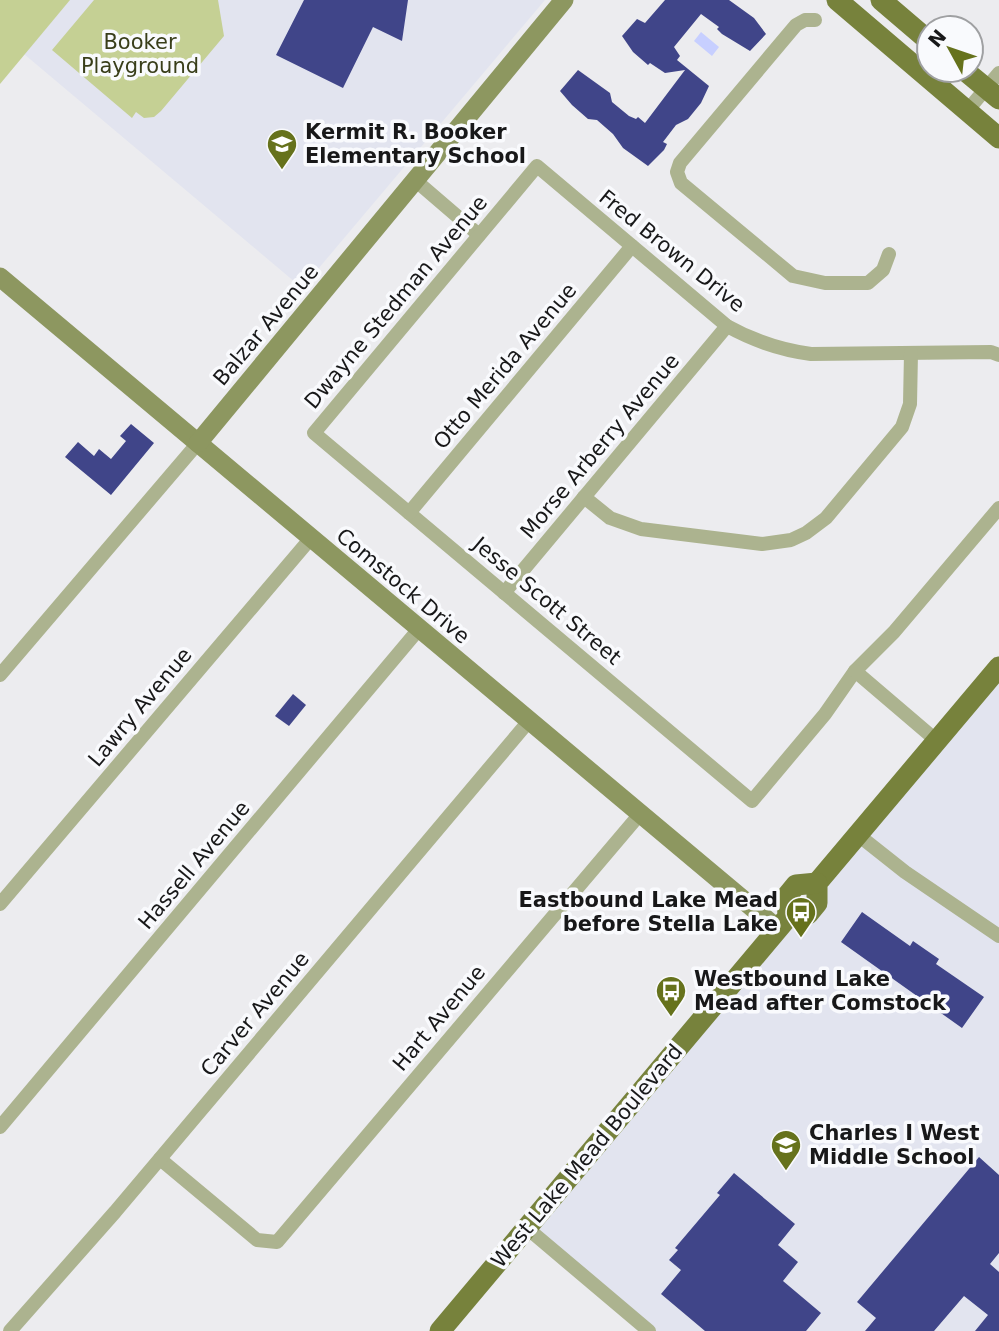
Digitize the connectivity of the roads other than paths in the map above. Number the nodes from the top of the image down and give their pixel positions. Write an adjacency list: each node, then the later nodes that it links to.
1 (564, 0): 10 (street, Balzar Avenue)
2 (837, 0): 7 (main road)
3 (881, 0): 5 (main road)
4 (815, 20): 13 (street)
5 (915, 28)
6 (995, 87): 7 (street)
7 (967, 111): 8 (main road)
8 (999, 138)
9 (537, 166): 11 (street, Dwayne Stedman Avenue); 12 (street, Fred Brown Drive)
10 (415, 180): 11 (street); 19 (street, Balzar Avenue)
11 (479, 235): 18 (street, Dwayne Stedman Avenue)
12 (632, 246): 15 (street, Fred Brown Drive); 22 (street, Otto Merida Avenue)
13 (889, 254)
14 (0, 277): 19 (street, Comstock Drive)
15 (727, 326): 16 (street, Fred Brown Drive); 20 (street, Morse Arberry Avenue)
16 (911, 353): 17 (street, Fred Brown Drive); 20 (street)
17 (999, 355)
18 (314, 433): 22 (street, Jesse Scott Street)
19 (198, 443): 23 (street, Comstock Drive); 28 (street, Balzar Avenue)
20 (584, 497): 24 (street, Morse Arberry Avenue)
21 (999, 508): 27 (street)
22 (410, 513): 24 (street, Jesse Scott Street)
23 (311, 538): 25 (street, Comstock Drive); 33 (street, Lawry Avenue)
24 (504, 593): 27 (street, Jesse Scott Street)
25 (419, 629): 29 (street, Comstock Drive); 36 (street, Hassell Avenue)
26 (999, 667): 30 (main road, West Lake Mead Boulevard)
27 (855, 671): 30 (street)
28 (0, 675)
29 (529, 721): 31 (street, Comstock Drive); 37 (street, Carver Avenue)
30 (937, 741): 32 (main road, West Lake Mead Boulevard)
31 (640, 814): 34 (street, Comstock Drive); 37 (street, Hart Avenue)
32 (857, 834): 34 (main road, West Lake Mead Boulevard); 35 (street)
33 (0, 904)
34 (783, 923): 38 (main road, West Lake Mead Boulevard)
35 (999, 936)
36 (0, 1127)
37 (160, 1160): 39 (street, Carver Avenue)
38 (527, 1227): 40 (main road, West Lake Mead Boulevard); 41 (street)
39 (10, 1331)
40 (440, 1331)
41 (649, 1331)

